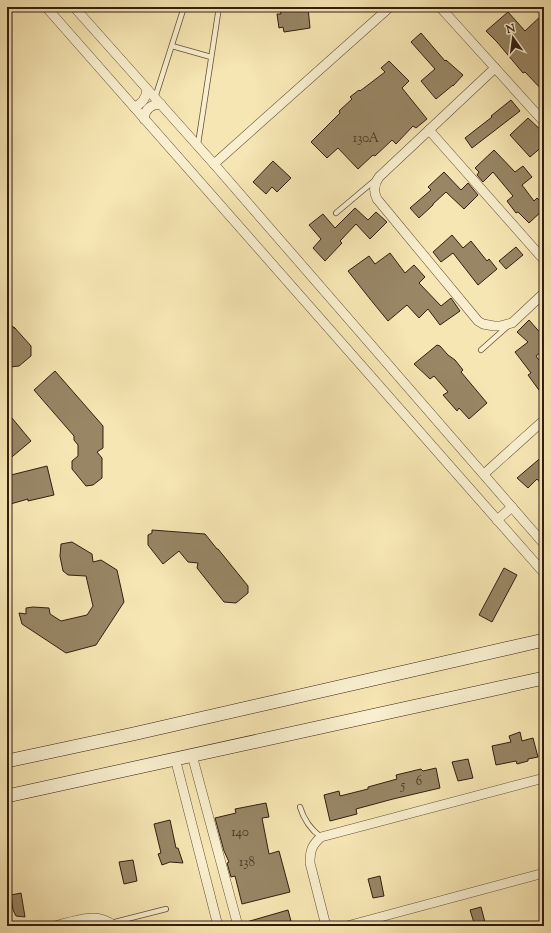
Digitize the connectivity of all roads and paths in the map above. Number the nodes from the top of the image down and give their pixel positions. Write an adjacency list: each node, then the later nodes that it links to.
1 (46, 7): 12 (street)
2 (74, 7): 10 (street)
3 (184, 7): 7 (lane)
4 (219, 7): 8 (lane)
5 (390, 7): 17 (street)
6 (440, 7): 9 (street)
7 (172, 46): 8 (lane); 11 (lane)
8 (211, 56): 16 (lane)
9 (495, 68): 14 (street); 15 (street)
10 (147, 90): 11 (street); 12 (street)
11 (158, 101): 13 (street); 16 (street)
12 (134, 107): 13 (street)
13 (144, 119): 27 (street)
14 (544, 122)
15 (429, 130): 18 (street); 20 (street)
16 (197, 146): 17 (street)
17 (214, 164): 25 (street)
18 (379, 177): 19 (lane); 22 (street)
19 (336, 213)
20 (544, 260)
21 (544, 294): 22 (street)
22 (512, 323): 23 (lane)
23 (481, 350)
24 (544, 420): 25 (street)
25 (484, 474): 26 (street)
26 (512, 506): 27 (street); 28 (street)
27 (497, 520): 29 (street)
28 (544, 544)
29 (544, 573)
30 (544, 640): 34 (street)
31 (544, 678): 32 (street)
32 (192, 755): 33 (street); 44 (street)
33 (175, 758): 36 (street); 43 (street)
34 (7, 761)
35 (544, 778): 38 (street)
36 (7, 796)
37 (300, 807): 38 (lane)
38 (322, 837): 45 (street)
39 (544, 873): 46 (street)
40 (166, 909): 41 (lane)
41 (112, 925): 42 (street)
42 (55, 926)
43 (218, 926)
44 (238, 926)
45 (326, 926)
46 (346, 926)

